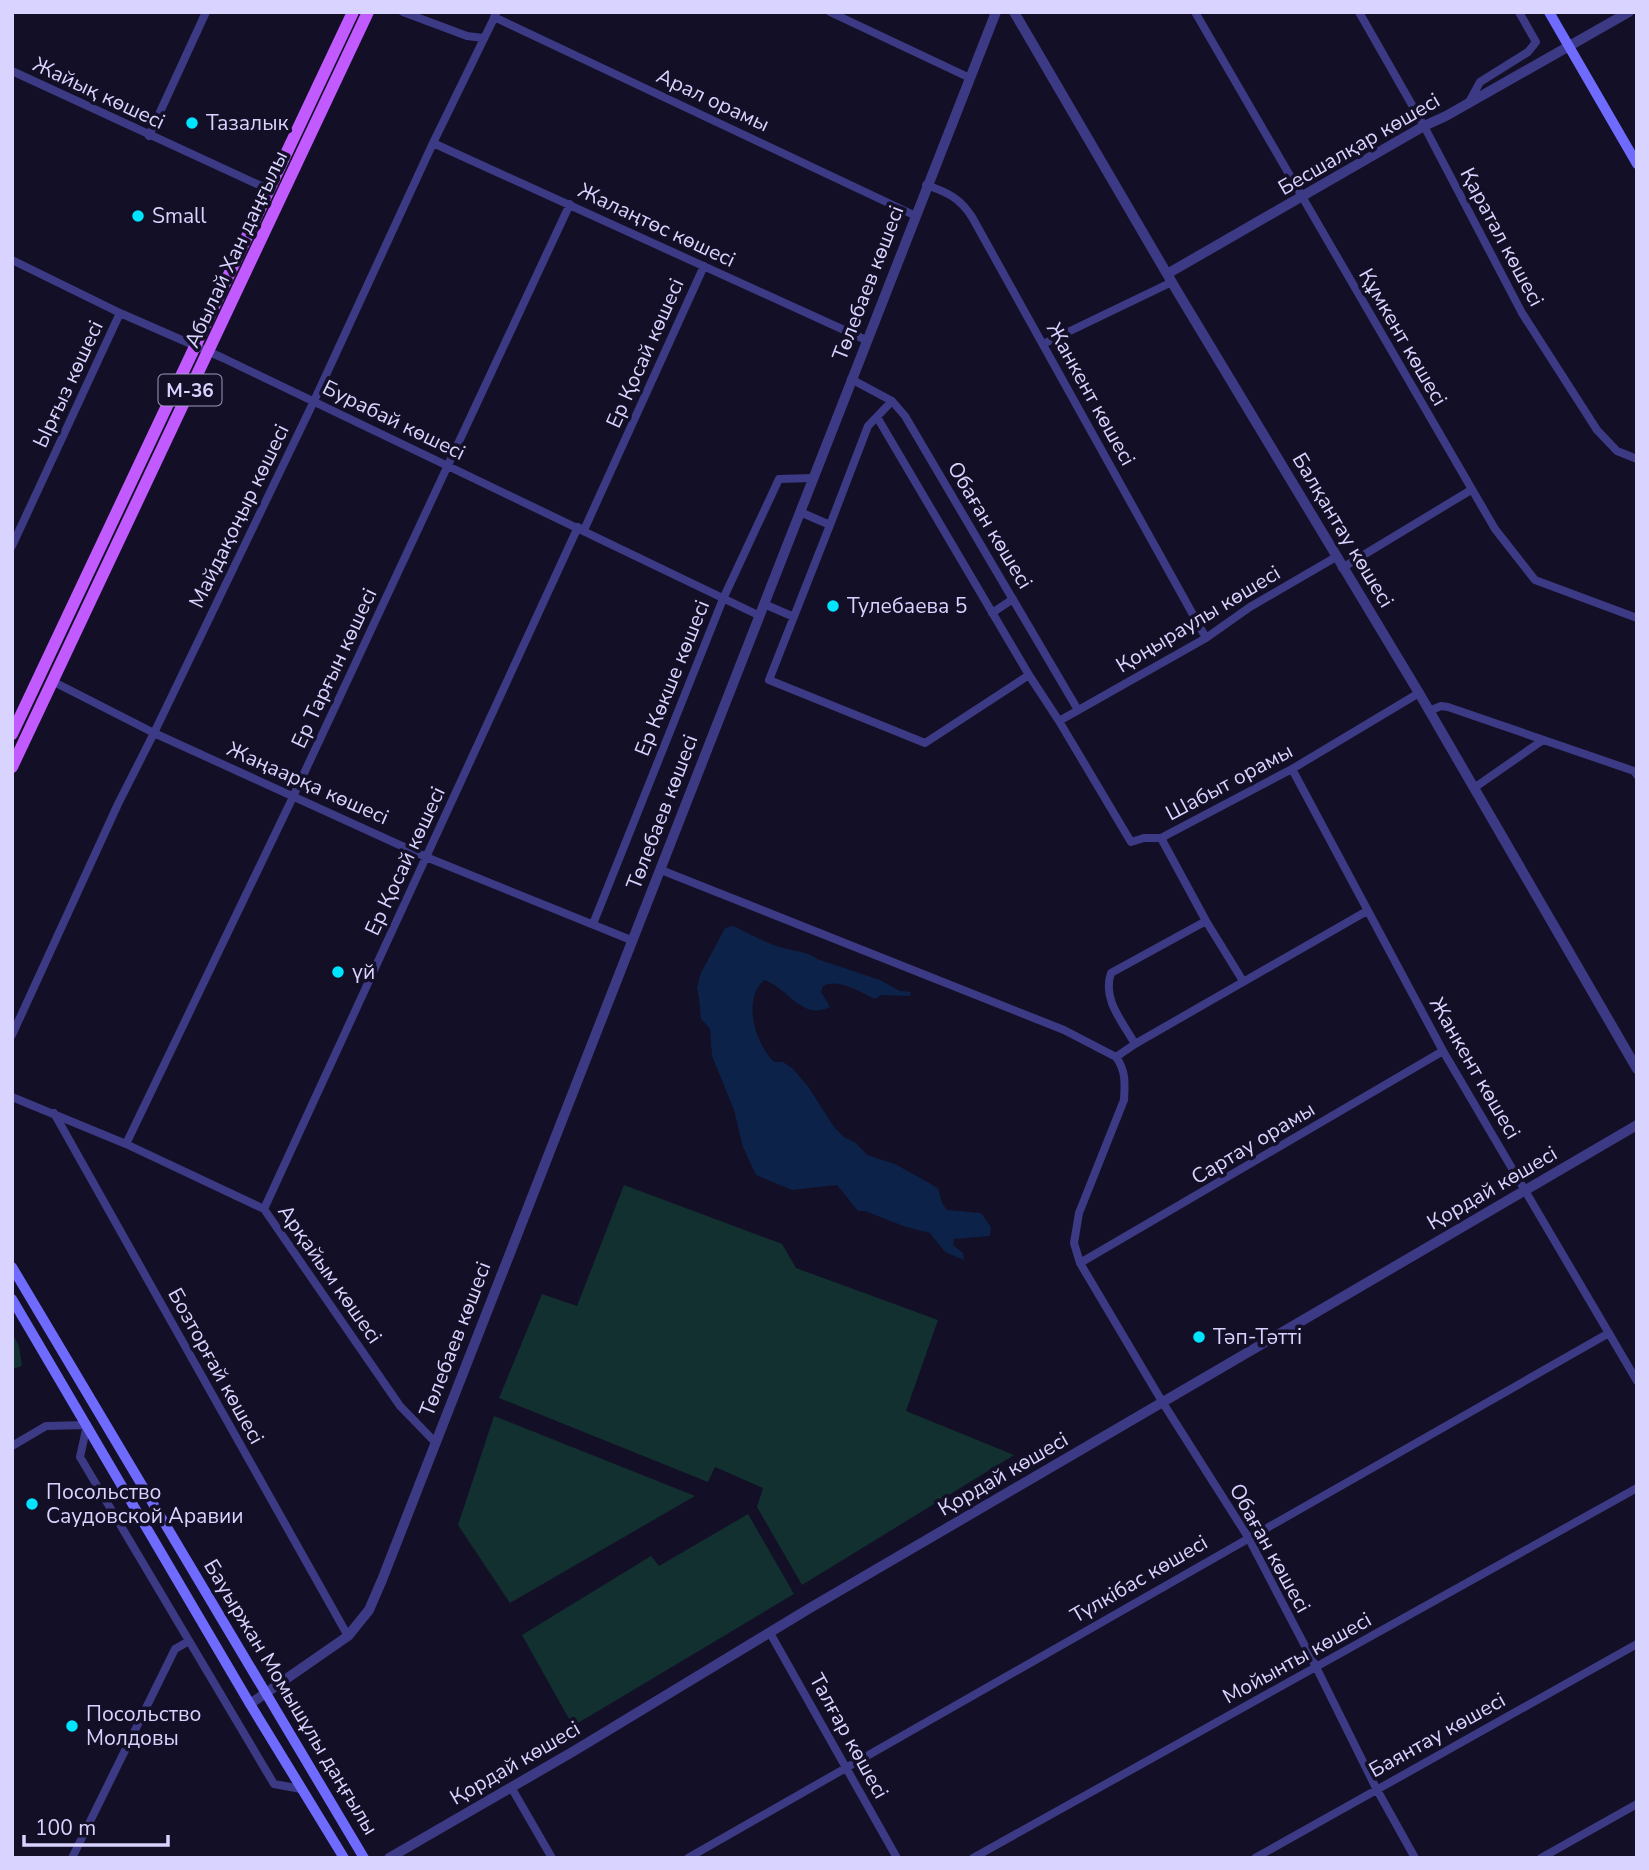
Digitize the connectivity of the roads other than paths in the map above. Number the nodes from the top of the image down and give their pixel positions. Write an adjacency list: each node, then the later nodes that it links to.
1 (206, 12): 20 (street)
2 (353, 12): 24 (main road, Абылай Хан даңғылы / M-36)
3 (368, 12): 34 (main road, Абылай Хан даңғылы / M-36)
4 (403, 12): 14 (street)
5 (830, 12): 17 (street)
6 (996, 12): 17 (street, Төлебаев көшесі)
7 (1014, 12): 30 (street, Балқантау көшесі)
8 (1195, 12): 25 (street, Құмкент көшесі)
9 (1359, 12): 19 (street, Қаратал көшесі)
10 (1520, 12): 18 (street)
11 (1549, 12): 15 (main road)
12 (1629, 12): 15 (street, Бесшалқар көшесі)
13 (496, 15): 14 (street, Майдақоңыр көшесі); 27 (street, Арал орамы)
14 (483, 38): 21 (street, Майдақоңыр көшесі)
15 (1569, 46): 18 (street, Бесшалқар көшесі); 22 (main road)
16 (12, 71): 20 (street, Жайық көшесі)
17 (970, 78): 23 (street, Төлебаев көшесі)
18 (1468, 104): 19 (street, Бесшалқар көшесі)
19 (1424, 126): 25 (street, Бесшалқар көшесі); 39 (street, Қаратал көшесі)
20 (149, 136): 24 (street, Жайық көшесі)
21 (433, 143): 26 (street, Жалаңтөс көшесі); 36 (street, Майдақоңыр көшесі)
22 (1637, 164)
23 (926, 185): 27 (street, Төлебаев көшесі); 33 (street, Жанкент көшесі)
24 (270, 190): 34 (main road, Абылай Хан даңғылы / M-36)
25 (1303, 198): 30 (street, Бесшалқар көшесі); 42 (street, Құмкент көшесі)
26 (570, 205): 29 (street, Жалаңтөс көшесі); 40 (street, Ер Тарғын көшесі)
27 (916, 216): 32 (street, Төлебаев көшесі)
28 (12, 260): 31 (street, Бурабай көшесі)
29 (704, 266): 32 (street, Жалаңтөс көшесі); 45 (street, Ер Қосай көшесі)
30 (1170, 278): 33 (street); 47 (street, Балқантау көшесі)
31 (120, 313): 34 (street, Бурабай көшесі); 46 (street, Ырғыз көшесі)
32 (866, 340): 35 (street, Төлебаев көшесі)
33 (1043, 344): 56 (street, Жанкент көшесі)
34 (203, 348): 36 (street, Бурабай көшесі); 58 (main road, Абылай Хан даңғылы / M-36); 63 (main road, Абылай Хан даңғылы / M-36)
35 (851, 379): 37 (street, Обаған көшесі); 41 (street, Төлебаев көшесі)
36 (314, 401): 40 (street, Бурабай көшесі); 64 (street, Майдақоңыр көшесі)
37 (892, 401): 38 (street); 50 (street, Обаған көшесі)
38 (877, 417): 44 (street); 52 (street)
39 (1637, 459)
40 (449, 466): 45 (street, Бурабай көшесі); 70 (street, Ер Тарғын көшесі)
41 (813, 478): 43 (street, Төлебаев көшесі); 49 (street, Ер Көкше көшесі)
42 (1471, 490): 48 (street); 55 (street, Құмкент көшесі)
43 (800, 512): 44 (street); 51 (street, Төлебаев көшесі)
44 (830, 525): 54 (street)
45 (581, 529): 49 (street, Бурабай көшесі); 72 (street, Ер Қосай көшесі)
46 (12, 545)
47 (1336, 556): 48 (street, Балқантау көшесі); 56 (street, Қоңыраулы көшесі)
48 (1342, 568): 59 (street, Балқантау көшесі)
49 (723, 599): 53 (street, Бурабай көшесі); 76 (street, Ер Көкше көшесі)
50 (1013, 599): 52 (street); 60 (street, Обаған көшесі)
51 (764, 604): 53 (street, Төлебаев көшесі); 54 (street)
52 (992, 613): 57 (street)
53 (758, 615): 73 (street, Төлебаев көшесі)
54 (794, 617): 57 (street)
55 (1637, 618)
56 (1206, 638): 60 (street, Қоңыраулы көшесі)
57 (1028, 675): 62 (street)
58 (52, 681): 63 (main road, Абылай Хан даңғылы / M-36); 64 (street, Жаңаарқа көшесі)
59 (1419, 693): 61 (street, Балқантау көшесі); 67 (street, Шабыт орамы)
60 (1078, 710): 62 (street, Қоңыраулы көшесі)
61 (1429, 711): 65 (street); 69 (street, Балқантау көшесі)
62 (1059, 721): 71 (street)
63 (18, 727): 66 (main road, Абылай Хан даңғылы / M-36)
64 (154, 733): 70 (street, Жаңаарқа көшесі); 79 (street, Майдақоңыр көшесі)
65 (1543, 740): 68 (street); 69 (street)
66 (12, 767)
67 (1292, 769): 71 (street, Шабыт орамы); 74 (street, Жанкент көшесі)
68 (1636, 770)
69 (1474, 788): 83 (street, Балқантау көшесі)
70 (294, 795): 72 (street, Жаңаарқа көшесі); 87 (street, Ер Тарғын көшесі)
71 (1161, 838): 75 (street, Шабыт орамы)
72 (426, 857): 76 (street, Жаңаарқа көшесі); 89 (street, Ер Қосай көшесі)
73 (661, 870): 77 (street, Төлебаев көшесі); 82 (street)
74 (1367, 911): 78 (street); 81 (street, Жанкент көшесі)
75 (1206, 921): 78 (street, Шабыт орамы); 80 (street)
76 (593, 924): 77 (street, Жаңаарқа көшесі)
77 (631, 940): 97 (street, Төлебаев көшесі)
78 (1243, 981): 80 (street)
79 (12, 1035)
80 (1135, 1044): 82 (street)
81 (1443, 1051): 88 (street, Жанкент көшесі); 90 (street, Сартау орамы)
82 (1116, 1057): 90 (street)
83 (1637, 1069)
84 (12, 1097): 85 (street, Арқайым көшесі)
85 (54, 1113): 87 (street, Арқайым көшесі); 102 (street, Бозторғай көшесі)
86 (1637, 1125): 88 (street, Қордай көшесі)
87 (126, 1144): 89 (street, Арқайым көшесі)
88 (1526, 1191): 93 (street, Жанкент көшесі); 95 (street, Қордай көшесі)
89 (264, 1209): 97 (street, Арқайым көшесі)
90 (1080, 1263): 95 (street, Обаған көшесі)
91 (12, 1267): 106 (main road, Бауыржан Момышұлы даңғылы)
92 (12, 1299): 96 (main road, Бауыржан Момышұлы даңғылы)
93 (1609, 1333): 94 (street, Жанкент көшесі); 100 (street, Түлкібас көшесі)
94 (1637, 1381)
95 (1163, 1403): 100 (street, Обаған көшесі); 101 (street, Қордай көшесі)
96 (87, 1425): 98 (street); 103 (street); 107 (main road, Бауыржан Момышұлы даңғылы)
97 (435, 1441): 102 (street, Төлебаев көшесі)
98 (12, 1446)
99 (1637, 1488): 105 (street, Мойынты көшесі)
100 (1248, 1537): 105 (street, Обаған көшесі); 108 (street, Түлкібас көшесі)
101 (770, 1633): 108 (street, Талғар көшесі); 109 (street, Қордай көшесі)
102 (348, 1636): 106 (street, Төлебаев көшесі)
103 (189, 1641): 111 (street); 113 (street)
104 (1637, 1644): 110 (street, Баянтау көшесі)
105 (1316, 1667): 110 (street, Обаған көшесі); 120 (street, Мойынты көшесі)
106 (266, 1693): 107 (street, Төлебаев көшесі); 115 (main road, Бауыржан Момышұлы даңғылы)
107 (250, 1704): 111 (main road, Бауыржан Момышұлы даңғылы)
108 (847, 1766): 118 (street, Түлкібас көшесі); 119 (street, Талғар көшесі)
109 (511, 1787): 116 (street, Қордай көшесі); 117 (street)
110 (1376, 1788): 121 (street, Баянтау көшесі); 122 (street, Обаған көшесі)
111 (301, 1789): 114 (main road, Бауыржан Момышұлы даңғылы)
112 (1637, 1804): 123 (street)
113 (72, 1858)
114 (344, 1858)
115 (364, 1858)
116 (389, 1858)
117 (552, 1858)
118 (688, 1858)
119 (897, 1858)
120 (973, 1858)
121 (1255, 1858)
122 (1416, 1858)
123 (1541, 1858)

